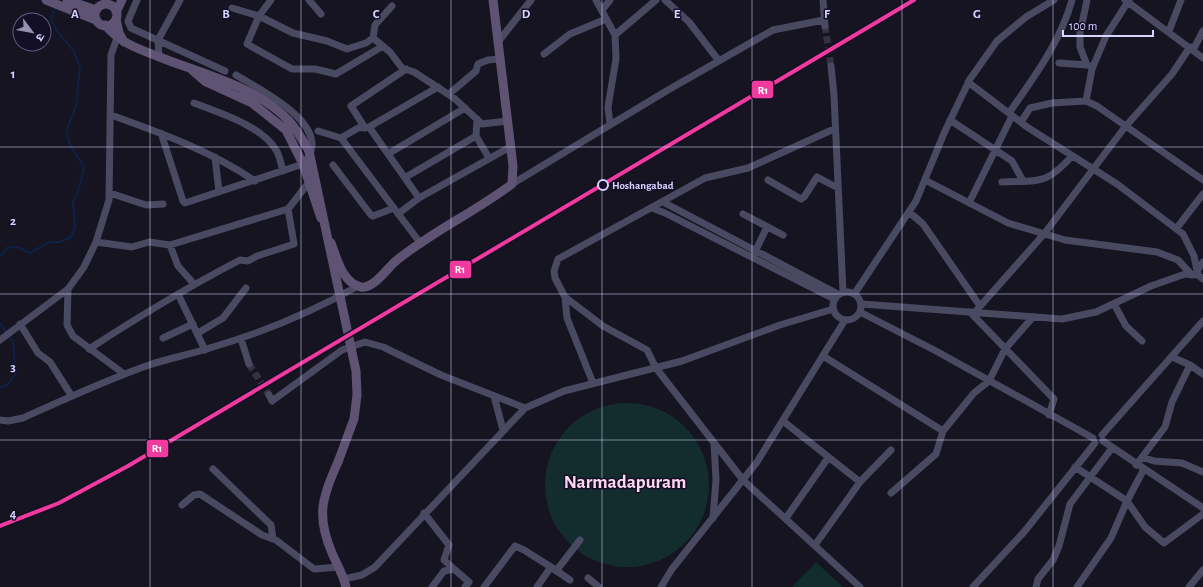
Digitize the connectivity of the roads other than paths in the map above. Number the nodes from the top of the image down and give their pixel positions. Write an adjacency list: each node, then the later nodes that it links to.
1 (122, 0): 25 (main road)
2 (137, 0): 35 (street)
3 (180, 0): 35 (street)
4 (271, 0): 26 (street)
5 (309, 0): 24 (street)
6 (493, 0): 36 (main road)
7 (531, 0): 36 (street)
8 (596, 0): 23 (street)
9 (610, 0): 23 (street)
10 (656, 0): 32 (street)
11 (664, 0): 44 (street)
12 (823, 0): 44 (street)
13 (1054, 0): 52 (street)
14 (1072, 0): 59 (street)
15 (1087, 0): 47 (street)
16 (1181, 0): 30 (street)
17 (48, 1): 19 (main road)
18 (1128, 1): 30 (street); 47 (street)
19 (66, 4): 20 (main road); 28 (main road)
20 (101, 5): 25 (main road); 28 (main road)
21 (392, 6): 34 (street)
22 (232, 8): 26 (street)
23 (602, 10): 27 (street)
24 (321, 14)
25 (116, 15): 29 (main road); 37 (main road)
26 (259, 16): 34 (street); 38 (street)
27 (606, 19): 32 (street); 40 (street)
28 (96, 20): 29 (main road)
29 (105, 25): 33 (main road)
30 (1169, 31): 39 (street)
31 (1203, 31): 39 (street)
32 (615, 35): 64 (street)
33 (117, 38): 37 (main road); 58 (street)
34 (373, 38): 38 (street)
35 (158, 40): 41 (street); 50 (street)
36 (498, 42): 43 (main road)
37 (125, 44): 41 (main road)
38 (383, 46): 48 (street)
39 (1192, 48): 42 (street); 65 (street)
40 (544, 54)
41 (159, 57): 49 (main road)
42 (1203, 58)
43 (500, 59): 54 (street); 62 (main road)
44 (719, 61): 64 (street)
45 (1059, 63): 47 (street)
46 (831, 66): 67 (street)
47 (1090, 66): 55 (street)
48 (406, 69): 53 (street); 66 (street)
49 (192, 70): 78 (main road); 185 (main road, bridge)
50 (224, 71)
51 (236, 75): 78 (street)
52 (968, 82): 59 (street); 61 (street)
53 (438, 87): 54 (street); 66 (street)
54 (449, 94): 57 (street)
55 (1086, 101): 63 (street); 65 (street)
56 (194, 103): 81 (street)
57 (465, 108): 60 (street); 74 (street)
58 (111, 115): 69 (street); 93 (street)
59 (1011, 115): 63 (street); 73 (street)
60 (477, 119): 62 (street); 70 (street)
61 (950, 120): 73 (street); 84 (street)
62 (507, 121): 72 (main road)
63 (1021, 122): 75 (street)
64 (610, 124): 90 (street)
65 (1125, 127): 80 (street); 85 (street)
66 (367, 128): 71 (street); 74 (street)
67 (834, 129): 91 (street); 96 (street)
68 (318, 131): 71 (street)
69 (161, 133): 76 (street); 92 (street)
70 (476, 136): 77 (street); 82 (street)
71 (341, 138): 101 (street)
72 (510, 147): 77 (street); 90 (main road)
73 (996, 150): 88 (street); 97 (street)
74 (388, 154): 82 (street)
75 (1072, 156): 80 (street); 88 (street)
76 (215, 157): 86 (street); 92 (street)
77 (489, 158): 95 (street)
78 (303, 164): 81 (street); 87 (main road)
79 (333, 164): 101 (street)
80 (1093, 169): 105 (street); 106 (street)
81 (282, 171): 86 (street)
82 (406, 178): 95 (street)
83 (768, 180): 91 (street)
84 (925, 180): 97 (street); 102 (street)
85 (1203, 180)
86 (255, 181): 92 (street)
87 (310, 181): 100 (street); 115 (main road)
88 (1023, 181): 89 (street)
89 (1002, 182)
90 (512, 184): 109 (main road)
91 (838, 188): 120 (street)
92 (219, 192)
93 (110, 193): 98 (street); 108 (street)
94 (1203, 194): 105 (street)
95 (420, 198): 101 (street)
96 (663, 202): 99 (street); 111 (street)
97 (969, 203): 106 (street)
98 (163, 204)
99 (652, 208): 111 (street); 121 (street)
100 (288, 209): 110 (street); 114 (street)
101 (396, 211): 109 (street)
102 (909, 212): 118 (street); 124 (street)
103 (743, 214): 104 (street)
104 (767, 227): 107 (street); 111 (street)
105 (1176, 229): 113 (street)
106 (1044, 234): 113 (street); 124 (street)
107 (783, 235)
108 (96, 242): 110 (street); 116 (street)
109 (421, 244): 115 (main road)
110 (170, 245): 114 (street)
111 (753, 254): 120 (street)
112 (1203, 262): 113 (street)
113 (1197, 275): 123 (street)
114 (194, 284): 119 (street)
115 (358, 286): 135 (street)
116 (68, 288): 132 (street); 139 (street)
117 (246, 288): 133 (street)
118 (855, 293): 120 (street); 122 (street)
119 (178, 294): 131 (street); 139 (street)
120 (838, 295): 125 (street)
121 (565, 297): 145 (street); 149 (street)
122 (862, 304): 126 (street); 127 (street)
123 (1114, 304): 128 (street); 137 (street)
124 (980, 306): 127 (street)
125 (833, 309): 129 (street); 145 (street)
126 (860, 312): 129 (street); 148 (street)
127 (973, 312): 128 (street); 138 (street)
128 (1033, 317): 138 (street)
129 (845, 320): 141 (street)
130 (1203, 321): 142 (street)
131 (193, 324): 133 (street); 134 (street)
132 (18, 326): 136 (street); 150 (street)
133 (198, 333): 140 (street)
134 (163, 338)
135 (240, 339): 140 (street); 143 (street)
136 (0, 340)
137 (1142, 341)
138 (1005, 349): 148 (street); 154 (street)
139 (89, 350): 146 (street)
140 (205, 350): 146 (street)
141 (823, 356): 156 (street); 158 (street)
142 (1172, 358): 144 (street); 159 (street)
143 (249, 364)
144 (1190, 365): 147 (street); 164 (street)
145 (656, 368): 149 (street); 161 (street)
146 (124, 374): 150 (street)
147 (1203, 374)
148 (989, 381): 154 (street); 158 (street)
149 (593, 384): 153 (street)
150 (71, 395): 155 (street)
151 (268, 395): 152 (street)
152 (494, 396): 153 (street); 157 (street)
153 (525, 408): 157 (street)
154 (1049, 415): 160 (street)
155 (0, 420)
156 (783, 421): 165 (street); 172 (street)
157 (503, 430): 178 (street)
158 (943, 431): 174 (street)
159 (1102, 438): 160 (street); 162 (street)
160 (1094, 440): 167 (street)
161 (714, 443): 172 (street); 180 (street)
162 (1112, 448): 166 (street); 171 (street)
163 (892, 450): 173 (street)
164 (1142, 457): 166 (street); 170 (street)
165 (828, 458): 173 (street); 181 (street)
166 (1136, 465): 169 (street)
167 (1075, 467): 171 (street); 199 (street)
168 (213, 468): 182 (street)
169 (1144, 469): 175 (street); 177 (street)
170 (1203, 472)
171 (1091, 478): 175 (street); 200 (street)
172 (743, 480): 180 (street); 181 (street)
173 (860, 482): 184 (street)
174 (891, 492)
175 (1127, 501): 179 (street); 201 (street)
176 (182, 505): 182 (street)
177 (1203, 508)
178 (424, 513): 186 (street); 191 (street)
179 (1203, 514)
180 (712, 518): 197 (street)
181 (786, 518): 184 (street)
182 (273, 539): 185 (street)
183 (580, 540): 187 (street)
184 (815, 544): 198 (street)
185 (339, 567): 191 (main road)
186 (454, 569): 192 (street); 193 (street)
187 (554, 569): 190 (street); 194 (street); 195 (street)
188 (1202, 574): 202 (street)
189 (588, 578): 196 (street)
190 (570, 580)
191 (345, 583)
192 (469, 585)
193 (432, 587)
194 (484, 587)
195 (537, 587)
196 (599, 587)
197 (661, 587)
198 (860, 587)
199 (973, 587)
200 (1036, 587)
201 (1077, 587)
202 (1189, 587)

